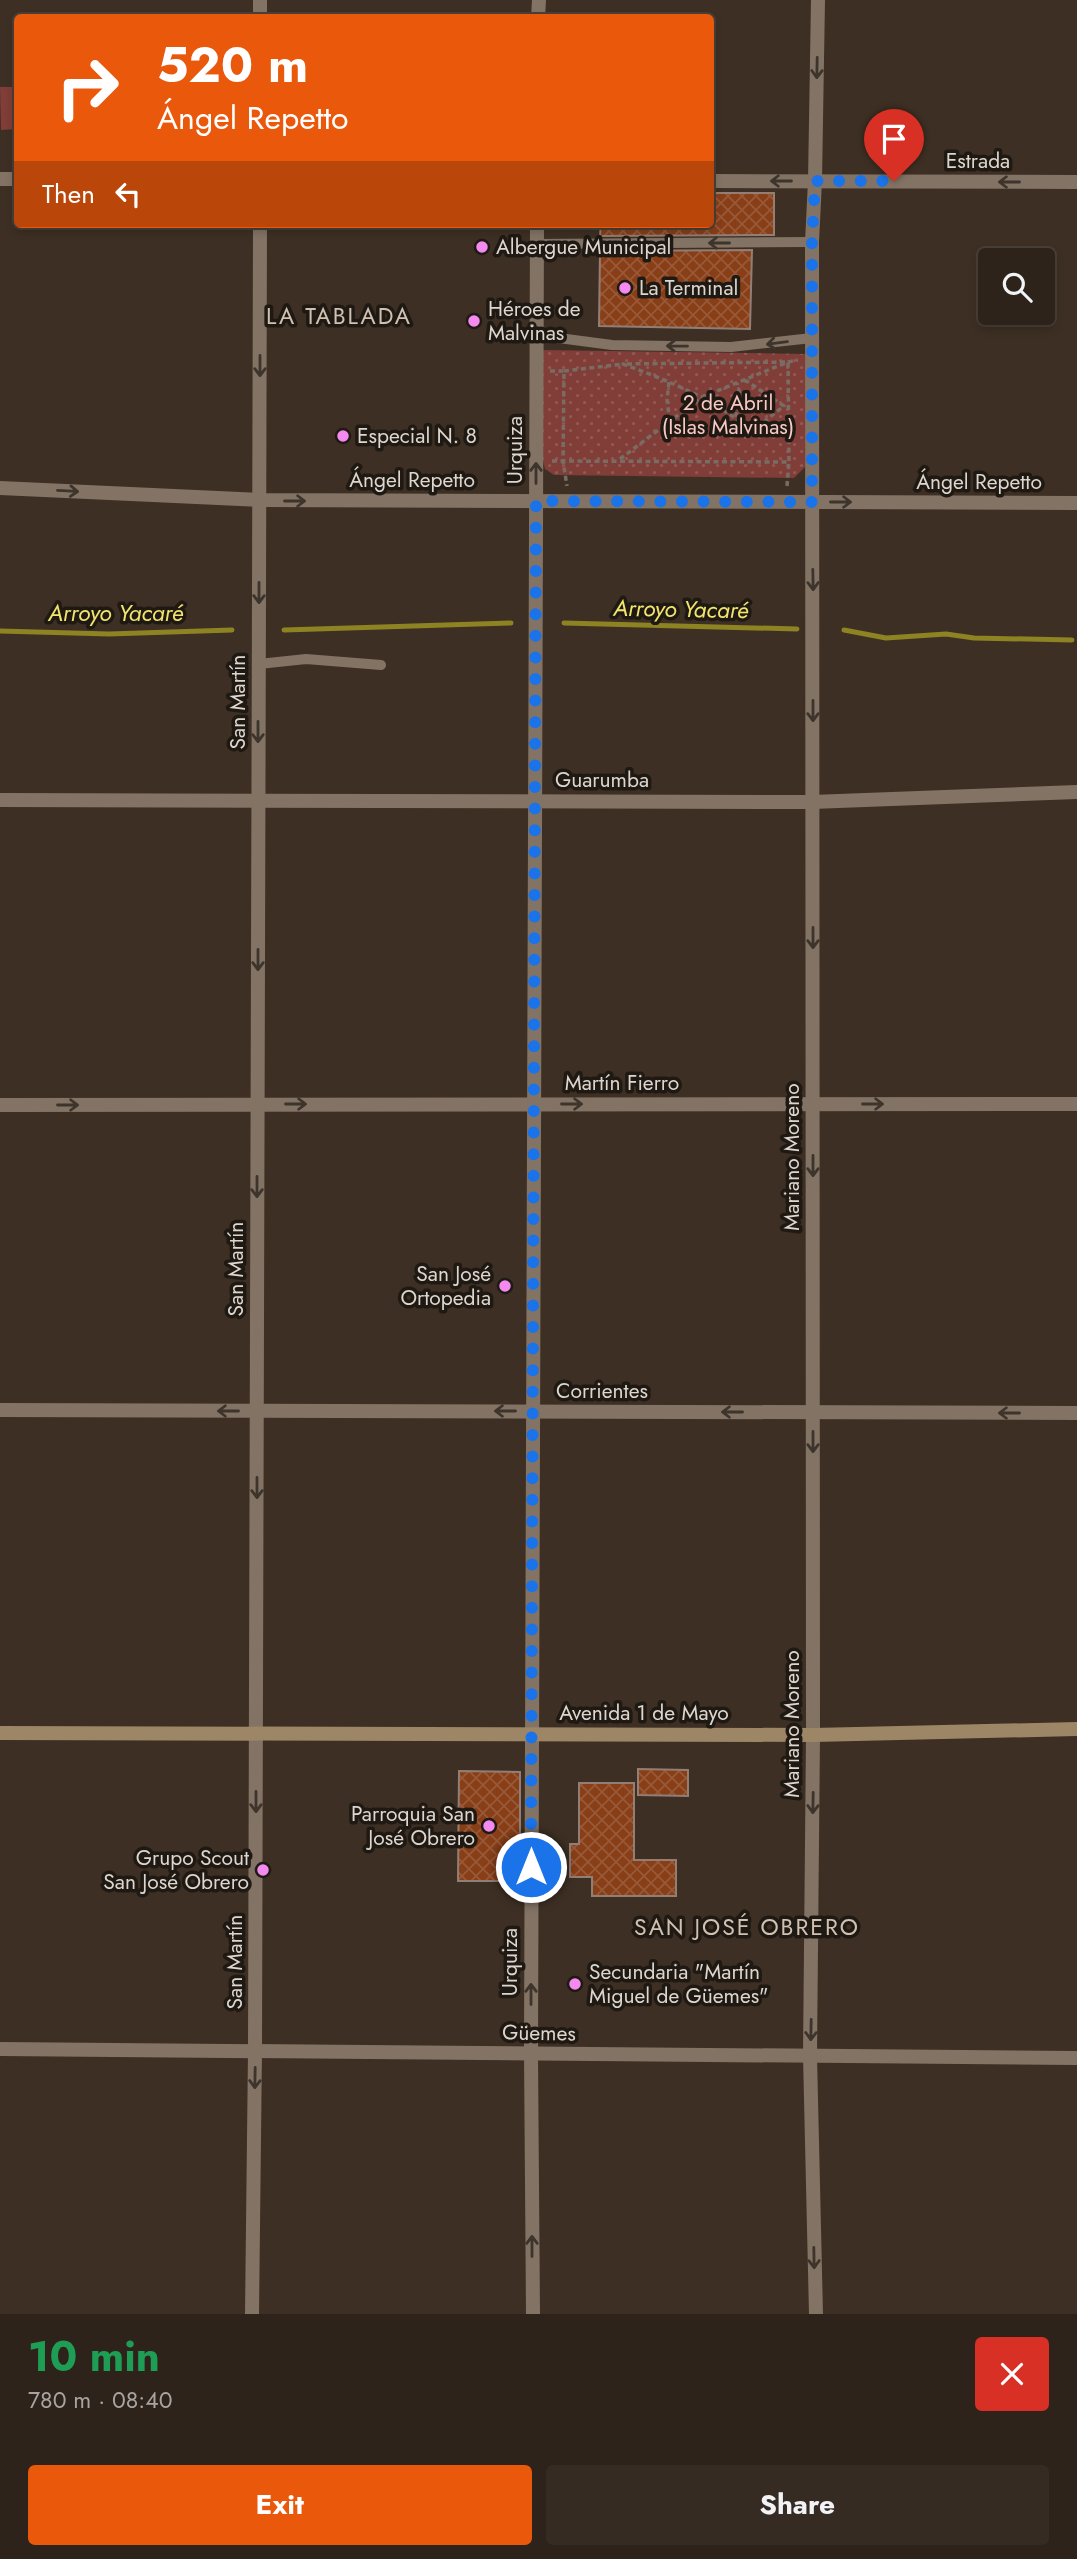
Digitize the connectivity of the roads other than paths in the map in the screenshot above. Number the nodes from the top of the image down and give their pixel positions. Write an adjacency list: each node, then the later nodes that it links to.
1 (818, 0): 3 (street, Mariano Moreno, one-way to 3)
2 (714, 181): 3 (street, Estrada, one-way to 2)
3 (815, 181): 4 (street, Estrada, one-way to 3); 7 (street, Mariano Moreno)
4 (1077, 182)
5 (260, 228): 12 (street, San Martín, one-way to 12)
6 (537, 228): 8 (street, Urquiza)
7 (812, 242): 8 (lane, one-way to 8); 10 (street, Mariano Moreno)
8 (537, 244): 9 (street, Urquiza)
9 (536, 335): 10 (lane, one-way to 9); 13 (street, Urquiza, one-way to 9)
10 (812, 338): 14 (street, Mariano Moreno)
11 (0, 488): 12 (street, Ángel Repetto, one-way to 12)
12 (259, 500): 13 (street, Ángel Repetto, one-way to 13); 16 (street, San Martín, one-way to 16)
13 (536, 501): 14 (street, Ángel Repetto); 21 (street, Urquiza)
14 (812, 502): 15 (street, Ángel Repetto, one-way to 15); 22 (street, Mariano Moreno, one-way to 22)
15 (1077, 503)
16 (259, 664): 17 (lane); 20 (street, San Martín, one-way to 20)
17 (381, 665)
18 (1077, 792): 22 (street, Guarumba)
19 (0, 800): 20 (street, Guarumba)
20 (258, 800): 21 (street, Guarumba); 23 (street, San Martín, one-way to 23)
21 (535, 801): 22 (street, Guarumba); 24 (street, Urquiza)
22 (812, 802): 25 (street, Mariano Moreno, one-way to 25)
23 (258, 1104): 24 (street, Martín Fierro, one-way to 24); 27 (street, Martín Fierro, one-way to 23); 29 (street, San Martín, one-way to 29)
24 (534, 1104): 25 (street, Martín Fierro, one-way to 25); 30 (street, Urquiza)
25 (813, 1104): 26 (street, Martín Fierro, one-way to 26); 31 (street, Mariano Moreno, one-way to 31)
26 (1077, 1104)
27 (0, 1105)
28 (0, 1410): 29 (street, Corrientes, one-way to 28)
29 (257, 1411): 30 (street, Corrientes, one-way to 29); 35 (street, San Martín, one-way to 35)
30 (533, 1411): 31 (street, Corrientes, one-way to 30); 36 (street, Urquiza)
31 (813, 1413): 32 (street, Corrientes, one-way to 31); 37 (street, Mariano Moreno, one-way to 37)
32 (1077, 1413)
33 (1077, 1729): 37 (main road, Avenida 1 de Mayo)
34 (0, 1733): 35 (main road, Avenida 1 de Mayo)
35 (256, 1733): 36 (main road, Avenida 1 de Mayo); 39 (street, San Martín, one-way to 39)
36 (532, 1734): 37 (main road, Avenida 1 de Mayo); 40 (street, Urquiza, one-way to 36)
37 (813, 1735): 41 (street, Mariano Moreno, one-way to 41)
38 (0, 2049): 39 (street, Güemes)
39 (255, 2051): 40 (street, Güemes); 43 (street, San Martín, one-way to 43)
40 (531, 2054): 41 (street, Güemes); 44 (street, Urquiza, one-way to 40)
41 (810, 2056): 42 (street, Güemes); 45 (street, Mariano Moreno, one-way to 45)
42 (1077, 2058)
43 (252, 2314)
44 (533, 2314)
45 (816, 2314)

